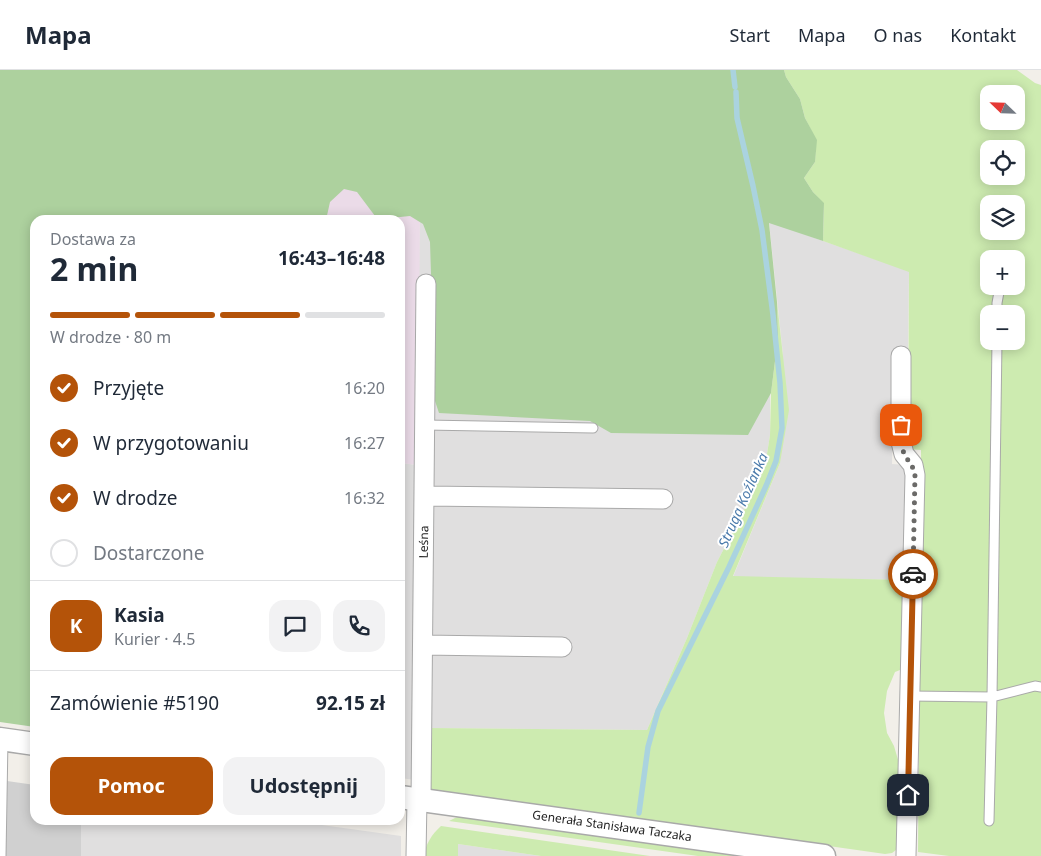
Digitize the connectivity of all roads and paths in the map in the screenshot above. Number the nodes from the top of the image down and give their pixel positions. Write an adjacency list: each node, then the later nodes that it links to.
1 (426, 284): 4 (street, Leśna)
2 (997, 350): 12 (lane)
3 (901, 356): 11 (street)
4 (425, 424): 5 (lane); 6 (street, Leśna)
5 (593, 428)
6 (425, 496): 7 (street); 8 (street, Leśna)
7 (663, 499)
8 (423, 645): 9 (street); 15 (street, Leśna)
9 (562, 647)
10 (1039, 685): 12 (lane)
11 (910, 696): 12 (lane); 20 (street)
12 (992, 697): 16 (lane)
13 (1, 740): 14 (street); 17 (lane)
14 (30, 743)
15 (413, 799): 18 (street, Leśna); 19 (street, Generała Stanisława Taczaka)
16 (989, 821)
17 (1, 856)
18 (416, 856)
19 (824, 856)
20 (906, 856)

